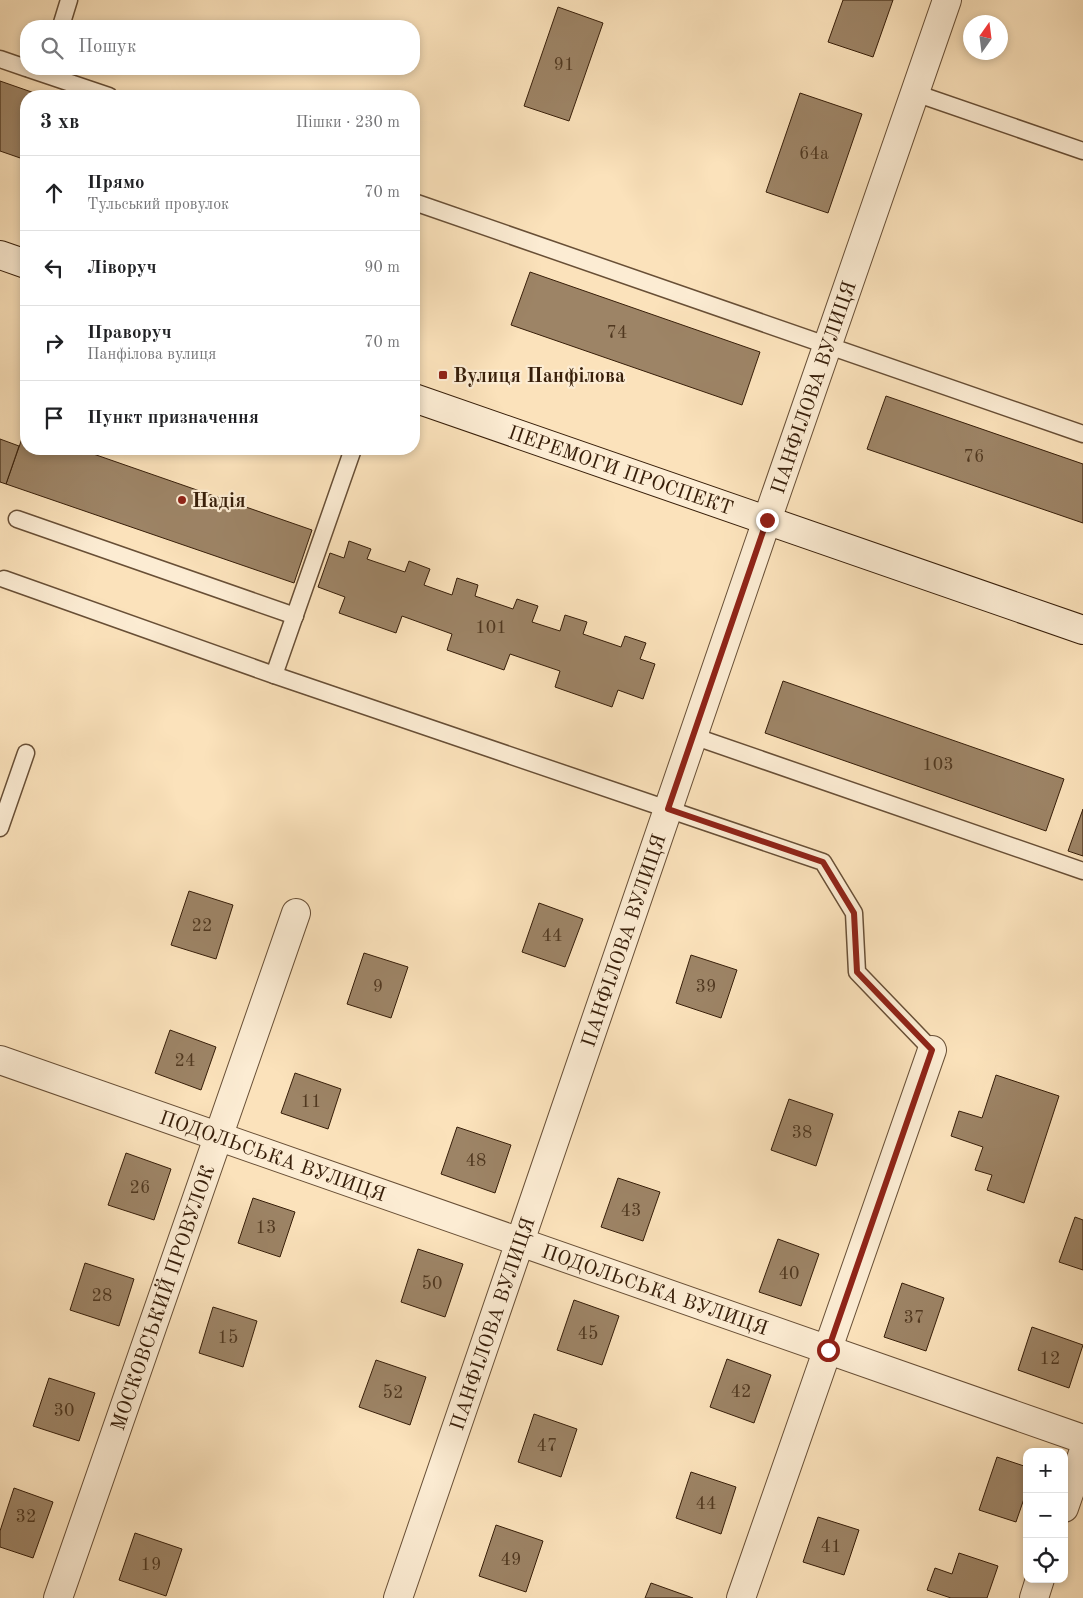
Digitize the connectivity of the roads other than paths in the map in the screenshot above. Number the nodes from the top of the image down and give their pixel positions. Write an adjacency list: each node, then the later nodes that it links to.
1 (70, 0): 3 (lane)
2 (948, 0): 8 (street, ПАНФІЛОВА ВУЛИЦЯ)
3 (63, 20)
4 (0, 59): 5 (lane)
5 (20, 65)
6 (51, 75): 7 (lane)
7 (92, 90)
8 (915, 93): 9 (lane); 13 (street, ПАНФІЛОВА ВУЛИЦЯ)
9 (1083, 151)
10 (420, 204): 13 (lane)
11 (0, 254): 12 (street)
12 (20, 262)
13 (828, 346): 15 (lane); 18 (street, ПАНФІЛОВА ВУЛИЦЯ)
14 (420, 400): 18 (street, ПЕРЕМОГИ ПРОСПЕКТ)
15 (1083, 434)
16 (351, 455): 20 (lane)
17 (17, 519): 20 (lane)
18 (767, 520): 21 (street, ПЕРЕМОГИ ПРОСПЕКТ); 23 (street, ПАНФІЛОВА ВУЛИЦЯ)
19 (4, 580): 22 (lane)
20 (295, 616): 22 (lane)
21 (1083, 630)
22 (274, 675): 25 (lane)
23 (693, 736): 25 (street, ПАНФІЛОВА ВУЛИЦЯ); 27 (lane)
24 (26, 753): 26 (lane)
25 (668, 809): 29 (lane); 32 (street, ПАНФІЛОВА ВУЛИЦЯ)
26 (0, 828)
27 (1083, 871)
28 (296, 913): 31 (street, МОСКОВСЬКИЙ ПРОВУЛОК)
29 (932, 1050): 33 (street)
30 (0, 1060): 31 (street, ПОДОЛЬСЬКА ВУЛИЦЯ)
31 (218, 1136): 32 (street, ПОДОЛЬСЬКА ВУЛИЦЯ); 38 (street, МОСКОВСЬКИЙ ПРОВУЛОК)
32 (520, 1242): 33 (street, ПОДОЛЬСЬКА ВУЛИЦЯ); 39 (street, ПАНФІЛОВА ВУЛИЦЯ)
33 (828, 1350): 34 (street, ПОДОЛЬСЬКА ВУЛИЦЯ); 40 (street)
34 (1083, 1439)
35 (1083, 1453): 36 (street)
36 (1068, 1496)
37 (1039, 1583): 41 (street)
38 (58, 1598)
39 (398, 1598)
40 (742, 1598)
41 (1034, 1598)

